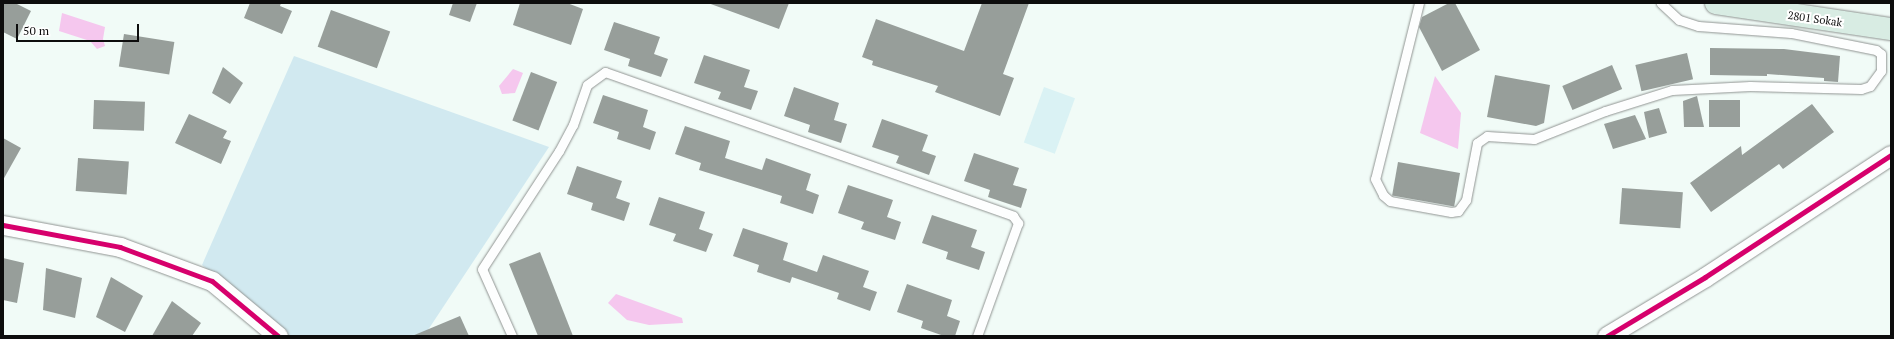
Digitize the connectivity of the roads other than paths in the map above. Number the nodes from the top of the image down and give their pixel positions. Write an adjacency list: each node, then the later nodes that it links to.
1 (1419, 3): 2 (lane)
2 (1661, 3)
3 (1716, 3): 4 (main road, 2801 Sokak)
4 (1891, 29)
5 (1891, 154): 10 (street)
6 (3, 225): 7 (street)
7 (278, 336)
8 (512, 336): 9 (lane)
9 (978, 336)
10 (1607, 336)

